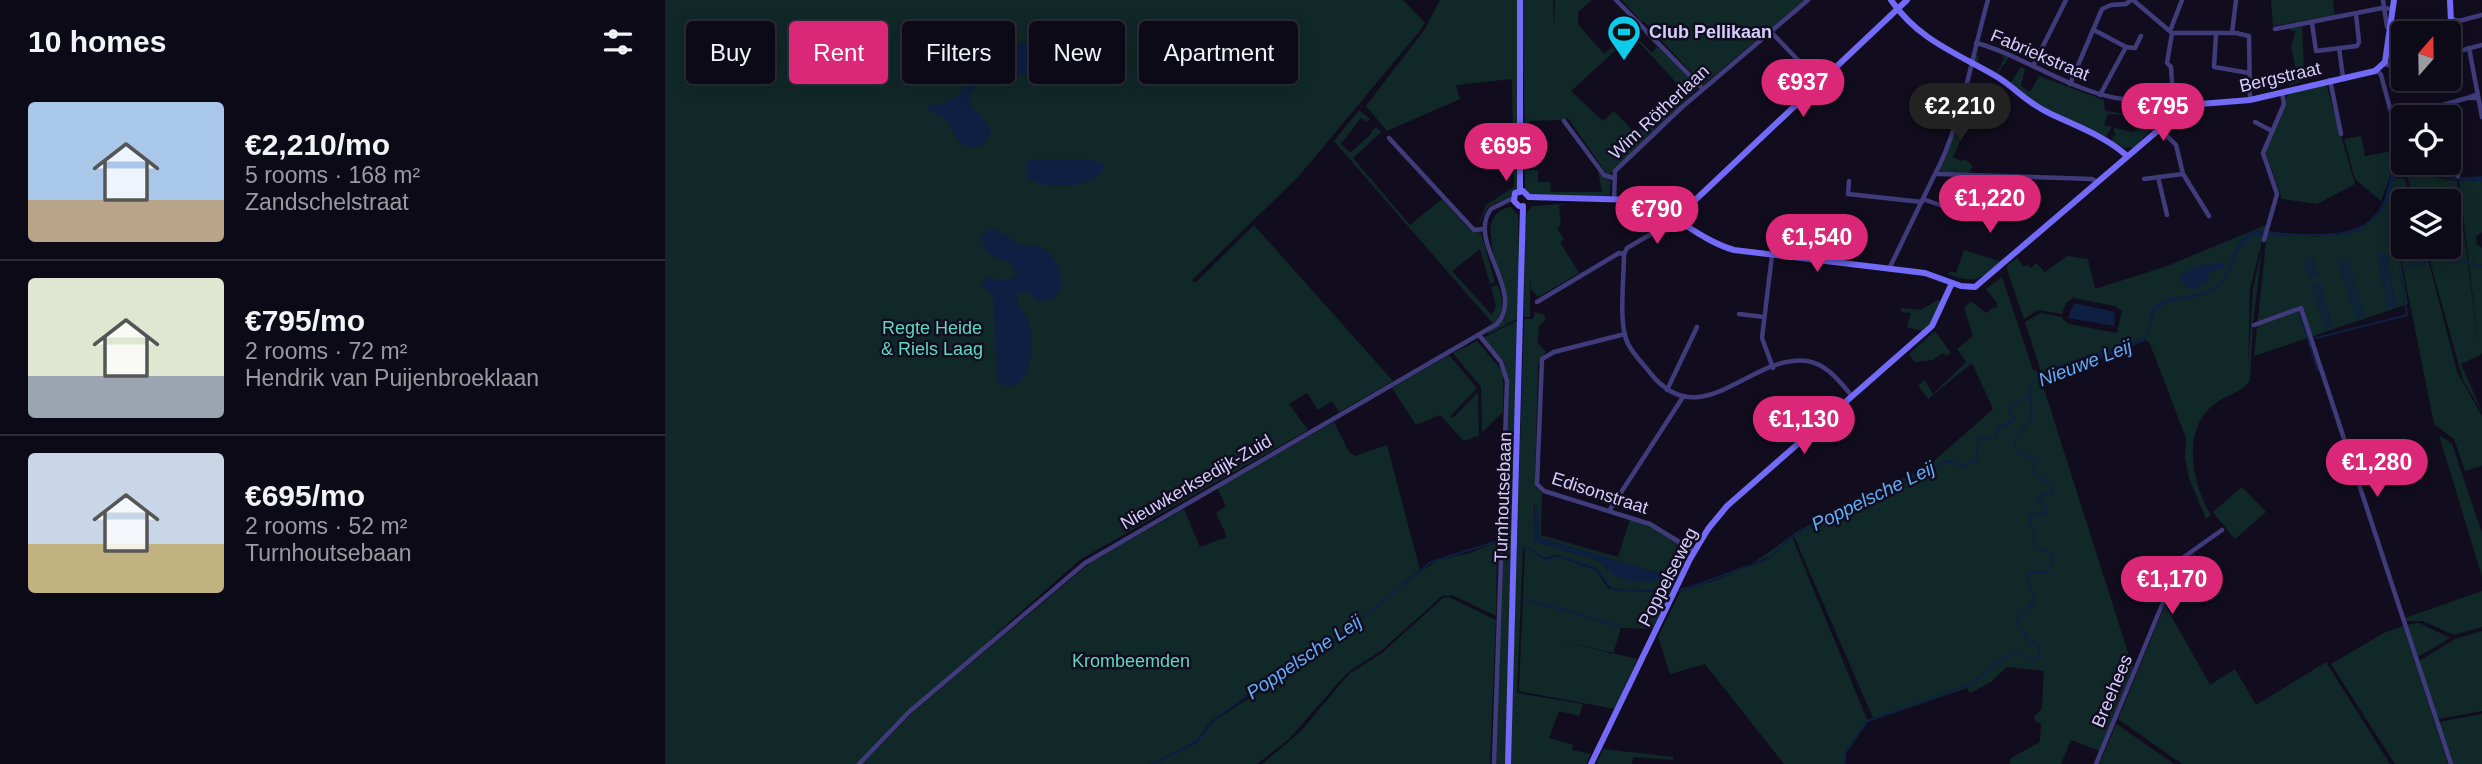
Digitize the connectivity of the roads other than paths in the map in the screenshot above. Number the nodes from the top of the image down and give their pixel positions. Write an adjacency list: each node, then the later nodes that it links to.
1 (1521, 0): 70 (street)
2 (1616, 0): 45 (street)
3 (1808, 0): 22 (street, Wim Rötherlaan)
4 (1891, 0): 14 (street)
5 (1907, 0): 14 (street)
6 (1988, 0): 29 (street)
7 (2066, 0): 37 (street)
8 (2132, 0): 21 (street); 23 (street)
9 (2182, 0): 23 (street)
10 (2236, 0): 24 (street)
11 (2383, 0): 15 (street)
12 (2394, 0): 15 (street)
13 (2450, 0): 18 (street)
14 (1898, 9): 35 (street); 43 (street)
15 (2389, 9): 16 (street); 28 (street)
16 (2356, 14): 19 (street); 32 (street)
17 (2482, 15): 18 (street)
18 (2452, 19)
19 (2312, 23): 20 (street); 32 (street)
20 (2275, 29)
21 (2094, 30): 31 (street); 44 (street)
22 (1771, 32): 43 (street); 45 (street, Wim Rötherlaan)
23 (2171, 32): 25 (street); 46 (street)
24 (2232, 33): 25 (street); 40 (street)
25 (2217, 35): 40 (street)
26 (2141, 36): 31 (street)
27 (2391, 41): 28 (street)
28 (2388, 42): 36 (street)
29 (1976, 43): 35 (street); 37 (street, Fabriekstraat)
30 (2482, 45): 33 (street)
31 (2126, 47): 48 (street)
32 (2339, 48): 41 (street)
33 (2469, 48): 34 (street); 49 (street)
34 (2461, 50)
35 (1970, 64): 61 (street); 62 (street)
36 (2384, 64): 38 (street); 39 (street, Bergstraat)
37 (2033, 66): 44 (street, Fabriekstraat)
38 (2391, 66)
39 (2377, 70): 41 (street, Bergstraat); 53 (street)
40 (2249, 72): 50 (street)
41 (2343, 78): 42 (street, Bergstraat)
42 (2330, 80): 47 (street, Bergstraat); 59 (street)
43 (1820, 84): 76 (street)
44 (2070, 84): 48 (street, Fabriekstraat)
45 (1703, 90): 66 (street, Wim Rötherlaan)
46 (2176, 91): 48 (street, Fabriekstraat); 52 (street)
47 (2282, 92): 50 (street, Bergstraat); 58 (street)
48 (2100, 95)
49 (2478, 96): 51 (street); 54 (street)
50 (2250, 100): 52 (street, Bergstraat)
51 (2444, 105)
52 (2185, 108): 57 (street, Bergstraat)
53 (2391, 112)
54 (2482, 117)
55 (1564, 121): 66 (street)
56 (2255, 122): 58 (street)
57 (2159, 128): 61 (street, Bergstraat); 63 (street)
58 (2272, 131): 78 (street)
59 (2341, 134)
60 (1389, 138): 77 (street)
61 (2127, 156): 69 (street, Bergstraat)
62 (1938, 174): 64 (street); 72 (street)
63 (2183, 174): 65 (street); 75 (street)
64 (2019, 177): 69 (street); 72 (street)
65 (2158, 177): 67 (street); 74 (street)
66 (1613, 178): 71 (street, Wim Rötherlaan)
67 (2144, 179)
68 (1849, 181): 72 (street)
69 (2097, 182): 82 (street, Bergstraat)
70 (1525, 195): 71 (street); 73 (street); 73 (street)
71 (1614, 200): 76 (street)
72 (1922, 201): 81 (street)
73 (1517, 203): 77 (street); 99 (street, Turnhoutsebaan)
74 (2167, 215)
75 (2209, 216)
76 (1674, 221): 79 (street); 80 (street)
77 (1484, 229): 89 (street, Nieuwkerksedijk-Zuid)
78 (2265, 238)
79 (1624, 254): 83 (street); 88 (street)
80 (1772, 255): 81 (street); 85 (street)
81 (1889, 269): 82 (street)
82 (1952, 283): 92 (street, Poppelseweg)
83 (1537, 302)
84 (1739, 314): 85 (street)
85 (1764, 317): 90 (street)
86 (2254, 324): 102 (street)
87 (1697, 327): 91 (street)
88 (1625, 334): 91 (street); 94 (street, Edisonstraat)
89 (1479, 335): 97 (street, Nieuwkerksedijk-Zuid); 98 (street)
90 (1773, 368): 92 (street); 93 (street)
91 (1667, 390): 93 (street)
92 (1852, 396): 96 (street, Poppelseweg)
93 (1683, 397): 94 (street)
94 (1609, 511): 96 (street, Edisonstraat)
95 (2222, 530): 101 (street, Breehees)
96 (1694, 551): 100 (street, Poppelseweg)
97 (859, 764)
98 (1494, 764)
99 (1508, 764)
100 (1591, 764)
101 (2096, 764)
102 (2451, 764)

